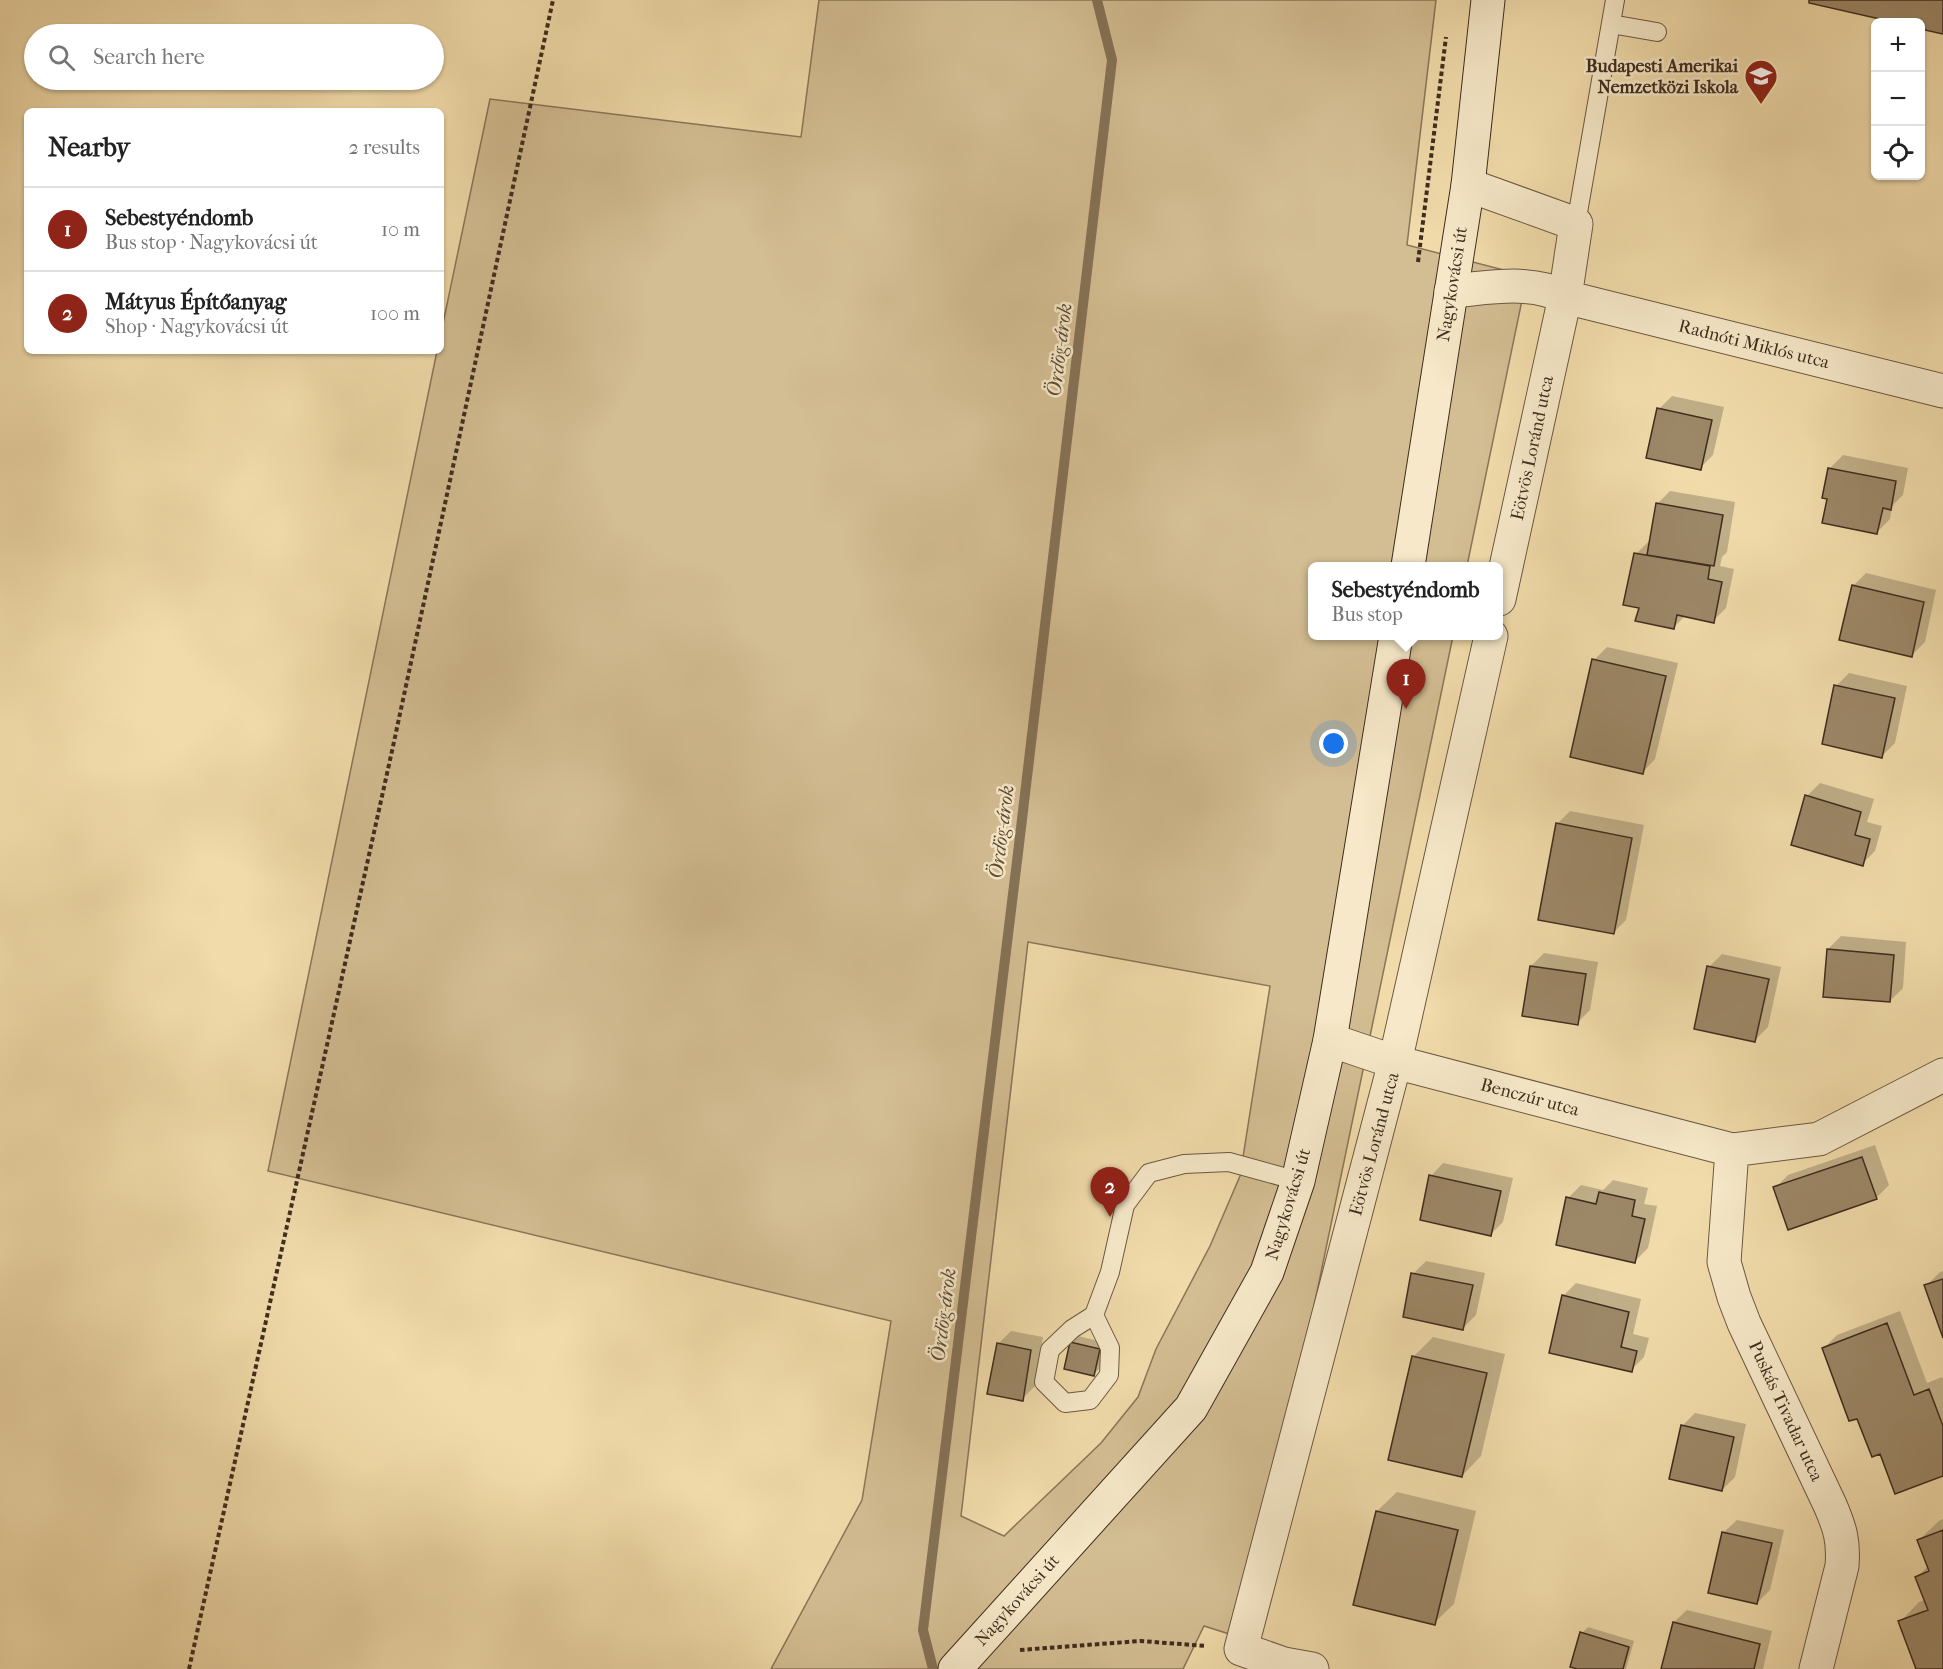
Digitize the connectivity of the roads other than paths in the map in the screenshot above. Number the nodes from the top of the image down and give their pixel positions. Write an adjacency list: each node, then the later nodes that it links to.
1 (1488, 0): 5 (street, Nagykovácsi út)
2 (1615, 0): 3 (lane)
3 (1611, 24): 4 (lane); 6 (lane)
4 (1656, 32)
5 (1468, 185): 6 (street); 7 (street, Nagykovácsi út)
6 (1576, 224): 8 (street, Eötvös Loránd utca)
7 (1451, 291): 8 (street, Radnóti Miklós utca); 10 (street, Nagykovácsi út)
8 (1565, 297): 9 (street, Radnóti Miklós utca); 11 (street, Eötvös Loránd utca)
9 (1943, 391)
10 (1409, 562)
11 (1503, 581)
12 (1395, 640): 14 (street, Nagykovácsi út)
13 (1490, 640): 15 (street, Eötvös Loránd utca)
14 (1330, 1040): 15 (street, Benczúr utca); 18 (street, Nagykovácsi út)
15 (1395, 1062): 17 (street, Benczúr utca); 21 (street, Eötvös Loránd utca)
16 (1943, 1075): 17 (street)
17 (1732, 1150): 22 (street, Puskás Tivadar utca)
18 (1298, 1181): 19 (lane); 20 (street, Nagykovácsi út)
19 (1094, 1315): 19 (lane)
20 (961, 1662)
21 (1312, 1669)
22 (1816, 1669)

